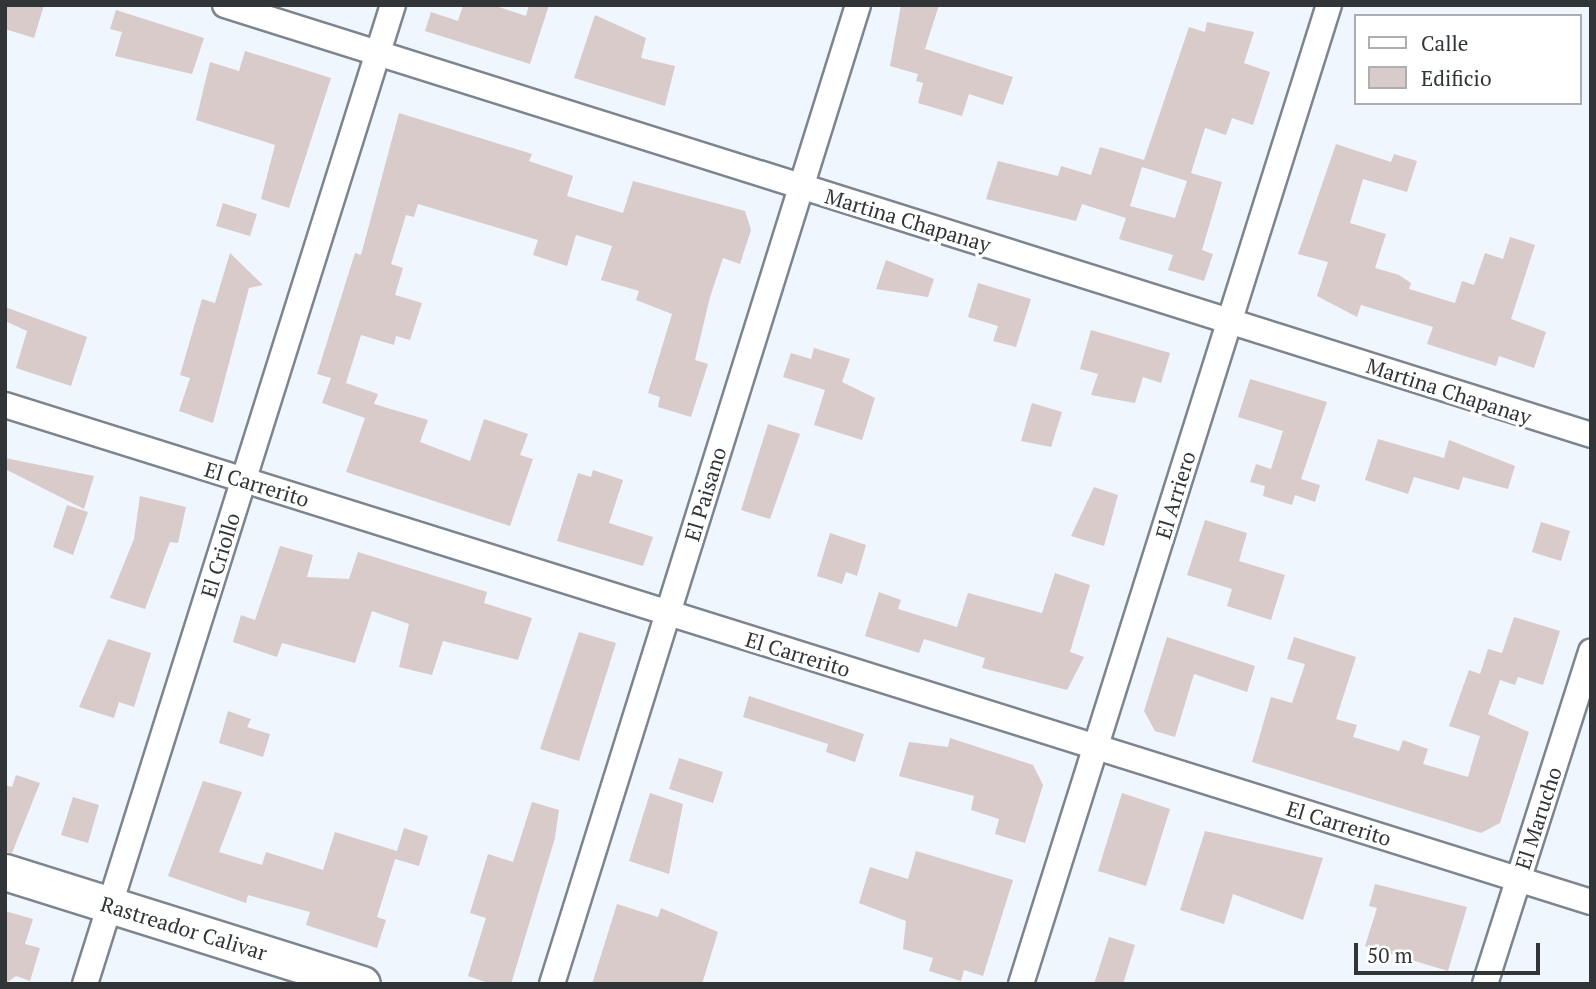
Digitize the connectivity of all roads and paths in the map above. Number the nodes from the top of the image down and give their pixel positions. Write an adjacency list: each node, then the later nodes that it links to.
1 (225, 5): 5 (street, Martina Chapanay)
2 (393, 5): 5 (street, El Criollo)
3 (858, 5): 6 (street, El Paisano)
4 (1329, 5): 7 (street, El Arriero)
5 (378, 53): 6 (street, Martina Chapanay); 10 (street, El Criollo)
6 (801, 187): 7 (street, Martina Chapanay); 11 (street, El Paisano)
7 (1230, 322): 9 (street, Martina Chapanay); 13 (street, El Arriero)
8 (5, 405): 10 (street, El Carrerito)
9 (1591, 435)
10 (244, 480): 11 (street, El Carrerito); 17 (street, El Criollo)
11 (668, 613): 13 (street, El Carrerito); 20 (street, El Paisano)
12 (1591, 652): 15 (street, El Marucho)
13 (1096, 747): 15 (street, El Carrerito); 21 (street, El Arriero)
14 (5, 872): 17 (main road, Rastreador Calivar)
15 (1518, 880): 16 (street, El Carrerito); 22 (street, El Marucho)
16 (1591, 902)
17 (110, 905): 18 (street, El Criollo); 19 (main road, Rastreador Calivar)
18 (85, 984)
19 (362, 984)
20 (552, 984)
21 (1021, 984)
22 (1485, 984)

